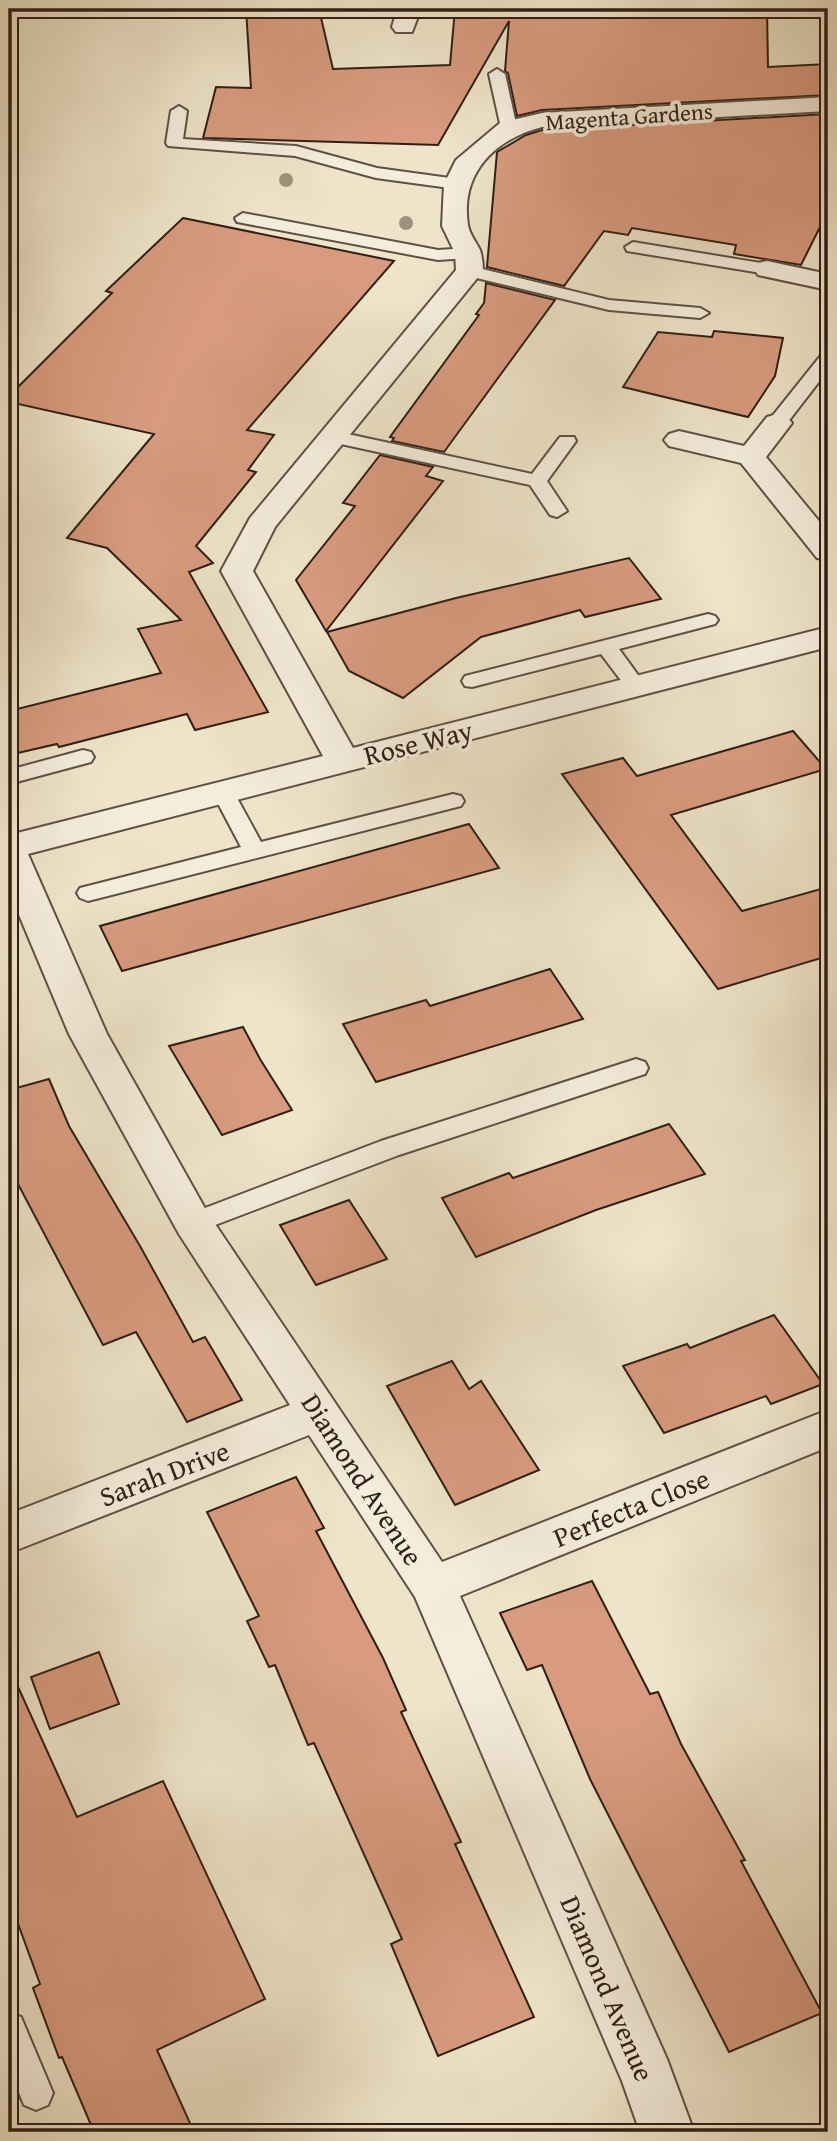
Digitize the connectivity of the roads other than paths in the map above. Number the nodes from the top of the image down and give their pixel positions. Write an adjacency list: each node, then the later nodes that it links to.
1 (497, 74): 4 (lane)
2 (828, 104): 4 (street, Magenta Gardens)
3 (179, 111): 5 (lane)
4 (509, 128): 5 (street, Magenta Gardens)
5 (457, 184): 8 (street)
6 (243, 218): 8 (lane)
7 (633, 247): 9 (lane)
8 (469, 262): 11 (lane); 14 (street)
9 (767, 269): 10 (street)
10 (828, 282)
11 (700, 313)
12 (828, 358): 13 (lane)
13 (777, 423): 17 (street)
14 (334, 437): 18 (lane); 27 (street)
15 (679, 440): 17 (street)
16 (567, 441): 18 (lane)
17 (751, 457): 20 (street)
18 (537, 481): 19 (lane)
19 (557, 512)
20 (828, 551)
21 (708, 620): 23 (lane)
22 (828, 637): 25 (street, Rose Way)
23 (606, 647): 24 (lane); 25 (lane)
24 (472, 681)
25 (636, 686): 27 (street, Rose Way)
26 (83, 757): 28 (lane)
27 (344, 761): 29 (street, Rose Way)
28 (9, 777)
29 (223, 792): 31 (street, Rose Way); 32 (lane)
30 (453, 801): 32 (lane)
31 (9, 849): 35 (street, Diamond Avenue)
32 (254, 851): 33 (lane)
33 (89, 893)
34 (636, 1068): 35 (lane)
35 (193, 1223): 36 (street, Diamond Avenue)
36 (319, 1412): 38 (street, Sarah Drive); 39 (street, Diamond Avenue)
37 (828, 1428): 39 (street, Perfecta Close)
38 (9, 1534)
39 (433, 1586): 42 (street, Diamond Avenue)
40 (9, 2029): 41 (lane)
41 (36, 2093)
42 (667, 2132)

